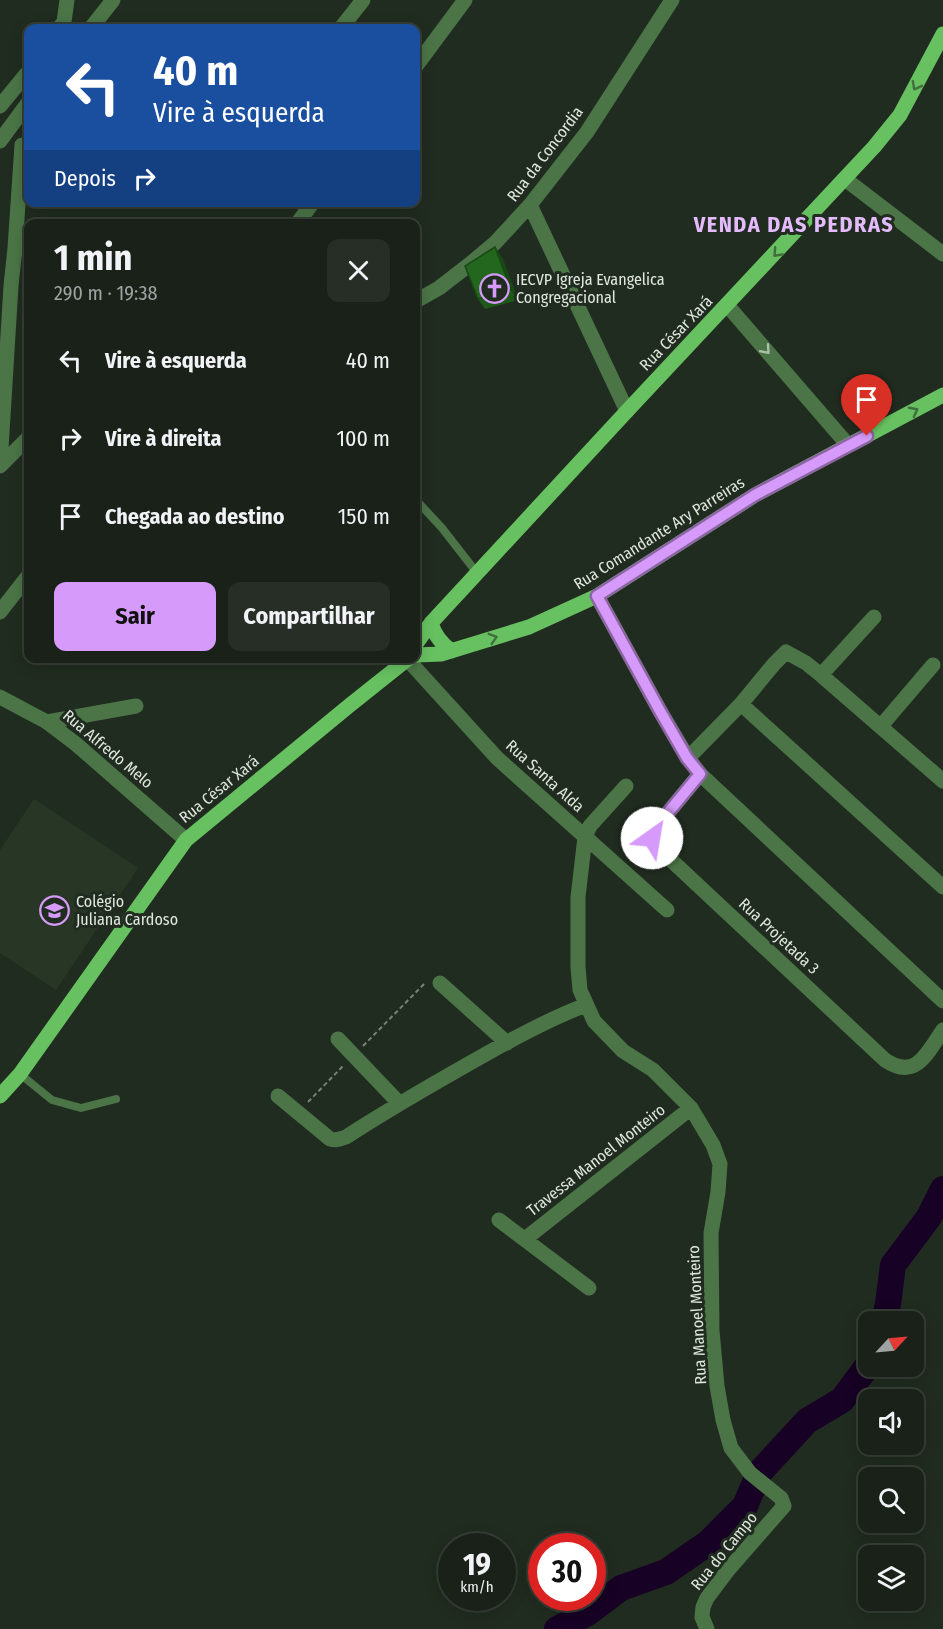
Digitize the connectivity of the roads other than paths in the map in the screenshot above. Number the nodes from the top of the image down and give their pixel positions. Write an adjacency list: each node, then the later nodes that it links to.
1 (67, 0): 6 (street)
2 (113, 0): 7 (street)
3 (363, 0): 8 (street)
4 (465, 0): 10 (street)
5 (672, 0): 18 (street, Rua da Concordia)
6 (62, 24)
7 (94, 24)
8 (344, 24)
9 (943, 34): 17 (main road, Rua César Xará, one-way to 17)
10 (420, 61)
11 (24, 77): 12 (street)
12 (0, 106)
13 (24, 108): 14 (street)
14 (2, 137): 15 (street)
15 (24, 145)
16 (24, 179): 19 (street)
17 (845, 179): 20 (street); 22 (main road, Rua César Xará, one-way to 22)
18 (530, 205): 21 (street, Rua da Concordia); 24 (street)
19 (22, 248): 25 (street)
20 (943, 254)
21 (420, 299)
22 (727, 306): 24 (main road, Rua César Xará); 27 (street, one-way to 27)
23 (942, 397): 27 (main road, Rua Comandante Ary Parreiras, one-way to 23)
24 (627, 411): 30 (main road, Rua César Xará)
25 (1, 428): 28 (street)
26 (24, 442): 28 (street)
27 (848, 446): 32 (main road, Rua Comandante Ary Parreiras)
28 (0, 465)
29 (420, 504): 30 (lane)
30 (477, 573): 35 (main road, Rua César Xará)
31 (24, 581): 33 (street)
32 (597, 596): 37 (main road, Rua Comandante Ary Parreiras, one-way to 32); 48 (street)
33 (0, 612)
34 (874, 617): 42 (street)
35 (431, 623): 36 (main road, Rua César Xará); 37 (main road)
36 (420, 638)
37 (452, 651): 38 (main road, Rua Comandante Ary Parreiras)
38 (420, 657)
39 (405, 663): 53 (main road, Rua César Xará)
40 (415, 663): 52 (street, Rua Santa Alda)
41 (933, 665): 47 (street)
42 (821, 675): 44 (street); 47 (street)
43 (0, 697): 46 (street, Rua Alfredo Melo)
44 (741, 704): 48 (street); 54 (street)
45 (136, 706): 46 (street)
46 (47, 722): 53 (street, Rua Alfredo Melo)
47 (881, 726): 50 (street)
48 (687, 758): 49 (street)
49 (700, 774): 57 (street); 59 (street, Rua Projetada 3)
50 (941, 774)
51 (626, 786): 52 (street, Rua Manoel Monteiro)
52 (585, 837): 55 (street, Rua Santa Alda); 58 (street, Rua Manoel Monteiro)
53 (186, 840): 62 (main road, Rua César Xará)
54 (943, 887)
55 (667, 910)
56 (440, 983): 61 (street)
57 (942, 999)
58 (586, 1005): 61 (street); 67 (street, Rua Manoel Monteiro)
59 (943, 1030)
60 (338, 1039): 66 (street)
61 (507, 1043): 66 (street)
62 (20, 1074): 63 (main road, Rua César Xará); 65 (lane)
63 (0, 1096)
64 (278, 1096): 66 (street)
65 (116, 1099)
66 (399, 1103)
67 (691, 1108): 69 (street, Travessa Manoel Monteiro); 71 (street, Rua Manoel Monteiro)
68 (499, 1220): 69 (street, Travessa Manoel Monteiro)
69 (525, 1239): 70 (street, Travessa Manoel Monteiro)
70 (589, 1288)
71 (781, 1498): 72 (street, Rua do Campo)
72 (707, 1629)

